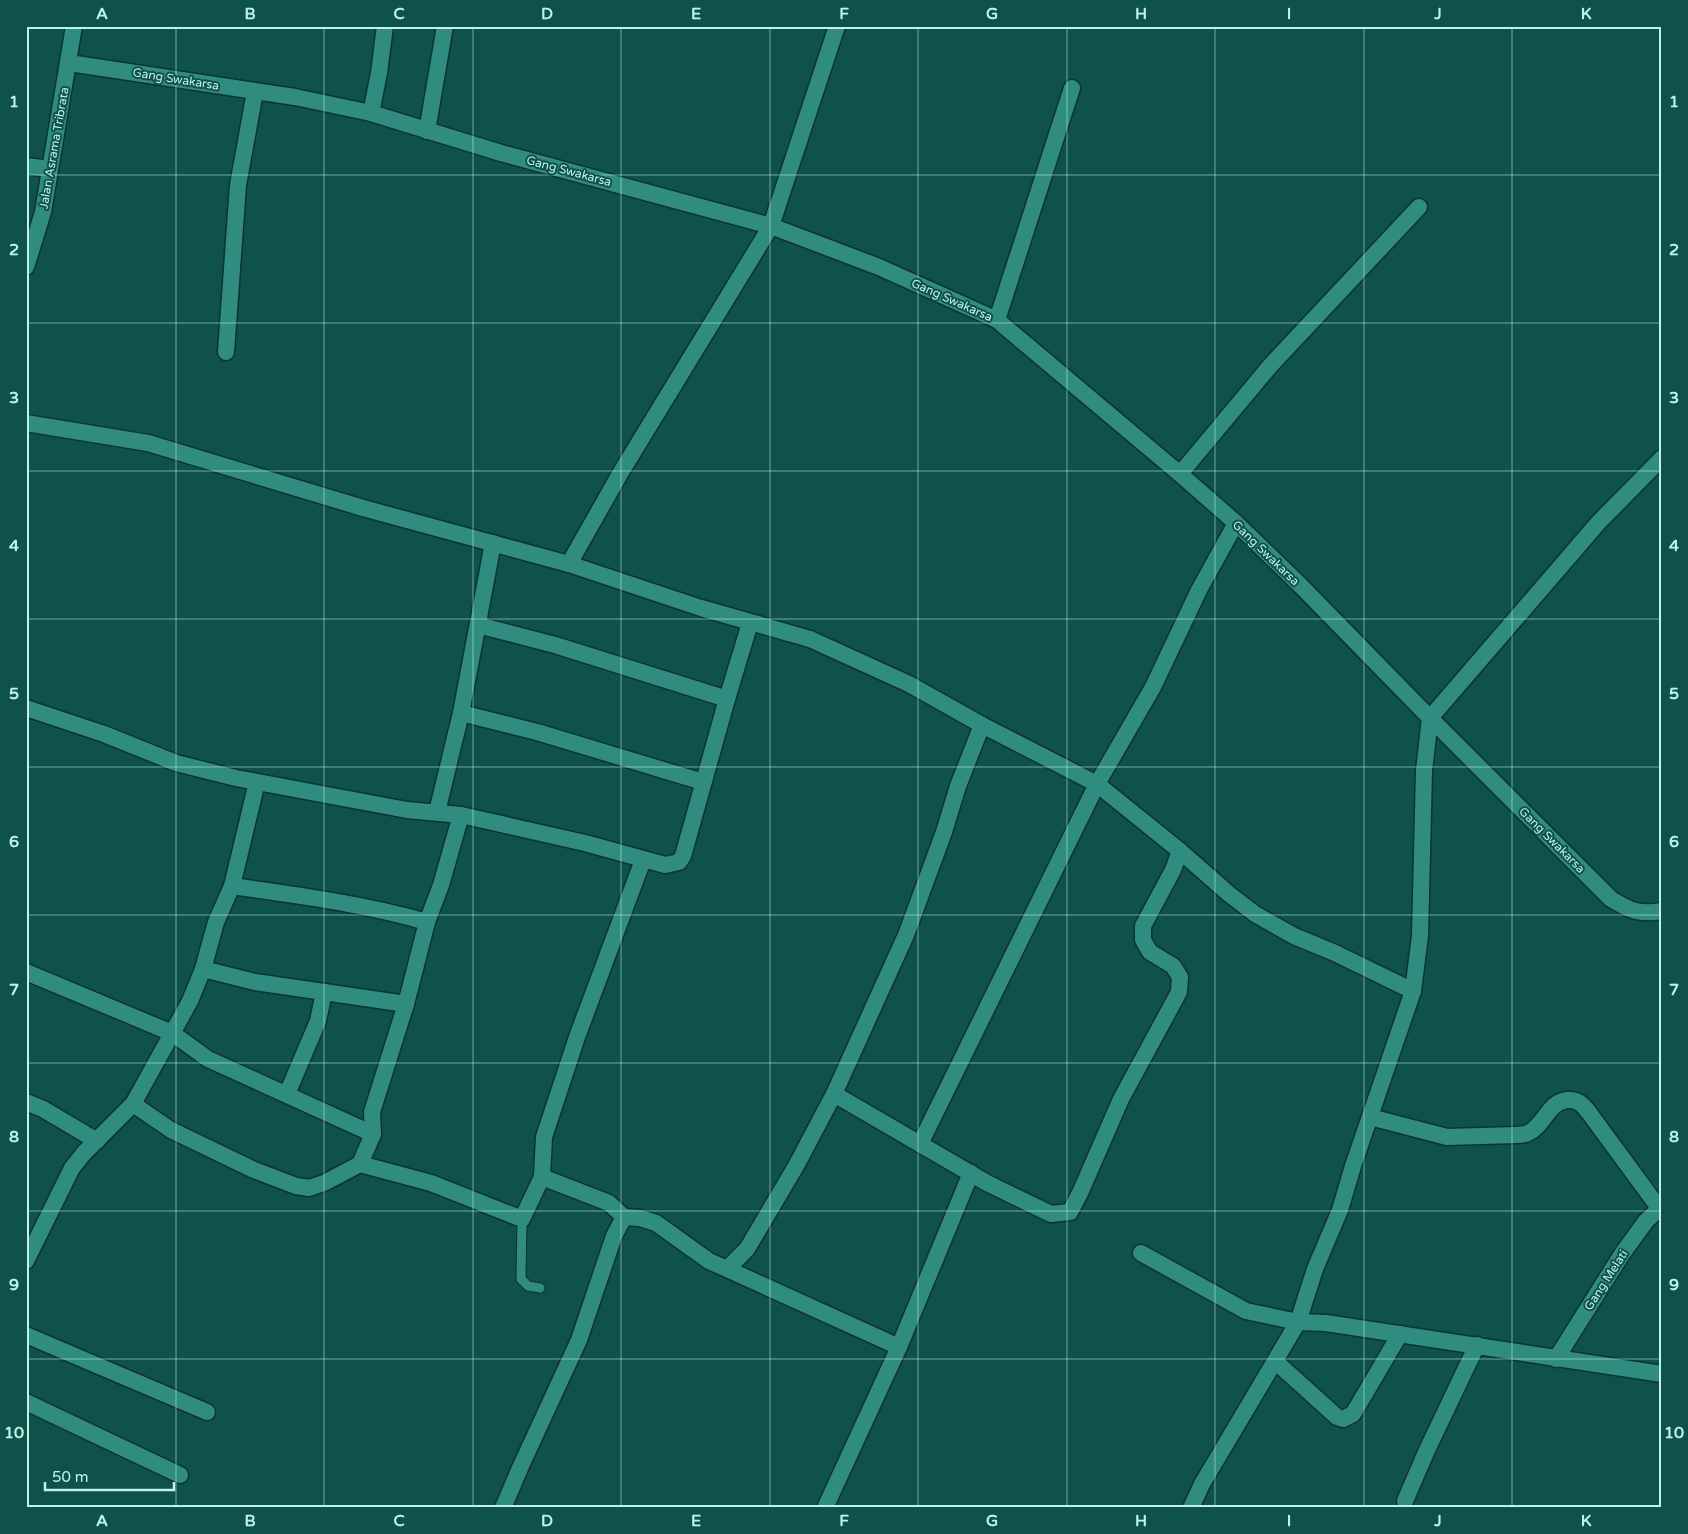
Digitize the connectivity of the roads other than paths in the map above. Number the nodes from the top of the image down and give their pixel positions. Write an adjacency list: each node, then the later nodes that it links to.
1 (74, 26): 5 (street, Jalan Asrama Tribrata)
2 (385, 26): 8 (street)
3 (445, 26): 9 (street)
4 (836, 27): 13 (street)
5 (69, 63): 7 (street, Gang Swakarsa); 11 (street, Jalan Asrama Tribrata)
6 (1072, 88): 15 (street)
7 (255, 92): 8 (street, Gang Swakarsa); 16 (street)
8 (371, 113): 9 (street, Gang Swakarsa)
9 (427, 131): 13 (street, Gang Swakarsa)
10 (26, 166): 11 (street)
11 (50, 169): 14 (street, Jalan Asrama Tribrata)
12 (1419, 207): 19 (street)
13 (771, 226): 15 (street, Gang Swakarsa); 22 (street)
14 (26, 267)
15 (997, 320): 19 (street, Gang Swakarsa)
16 (226, 352)
17 (26, 423): 21 (street)
18 (1662, 458): 28 (street)
19 (1180, 474): 20 (street, Gang Swakarsa)
20 (1236, 523): 28 (street, Gang Swakarsa); 32 (street)
21 (493, 543): 22 (street); 24 (street)
22 (569, 564): 23 (street)
23 (750, 623): 25 (street); 29 (street)
24 (478, 625): 25 (street); 27 (street)
25 (727, 699): 31 (street)
26 (26, 708): 30 (street)
27 (461, 713): 31 (street); 33 (street)
28 (1430, 718): 38 (street, Gang Swakarsa); 42 (street)
29 (982, 724): 32 (street); 47 (street)
30 (257, 782): 33 (street); 37 (street)
31 (704, 782): 36 (street)
32 (1097, 784): 35 (street); 53 (street)
33 (437, 812): 34 (street)
34 (461, 815): 36 (street); 39 (street)
35 (1180, 851): 42 (street); 55 (street)
36 (644, 860): 56 (street)
37 (232, 886): 39 (street); 40 (street)
38 (1662, 911)
39 (427, 922): 44 (street)
40 (203, 969): 43 (street); 45 (street)
41 (26, 972): 45 (street)
42 (1413, 991): 50 (street)
43 (324, 992): 44 (street); 46 (street)
44 (406, 1004): 51 (street)
45 (172, 1033): 46 (street); 49 (street)
46 (287, 1094): 51 (street)
47 (834, 1094): 53 (street); 62 (street)
48 (26, 1102): 52 (street)
49 (133, 1104): 52 (street); 54 (street)
50 (1370, 1117): 57 (street); 64 (street)
51 (373, 1134): 54 (street)
52 (97, 1141): 61 (street)
53 (920, 1144): 55 (street)
54 (360, 1164): 59 (street)
55 (971, 1173): 68 (street)
56 (542, 1178): 58 (street); 59 (street)
57 (1660, 1207): 69 (street, Gang Melati)
58 (624, 1218): 62 (street); 76 (street)
59 (522, 1220): 63 (lane)
60 (1141, 1253): 64 (street)
61 (26, 1261)
62 (727, 1269): 68 (street)
63 (540, 1288)
64 (1298, 1322): 65 (street); 70 (street)
65 (1400, 1334): 67 (street); 70 (street)
66 (26, 1335): 73 (street)
67 (1477, 1345): 69 (street); 75 (street)
68 (899, 1347): 77 (street)
69 (1556, 1359): 71 (street)
70 (1275, 1361): 78 (street)
71 (1662, 1374)
72 (26, 1402): 74 (street)
73 (207, 1412)
74 (180, 1475)
75 (1405, 1501)
76 (503, 1508)
77 (825, 1508)
78 (1191, 1508)

